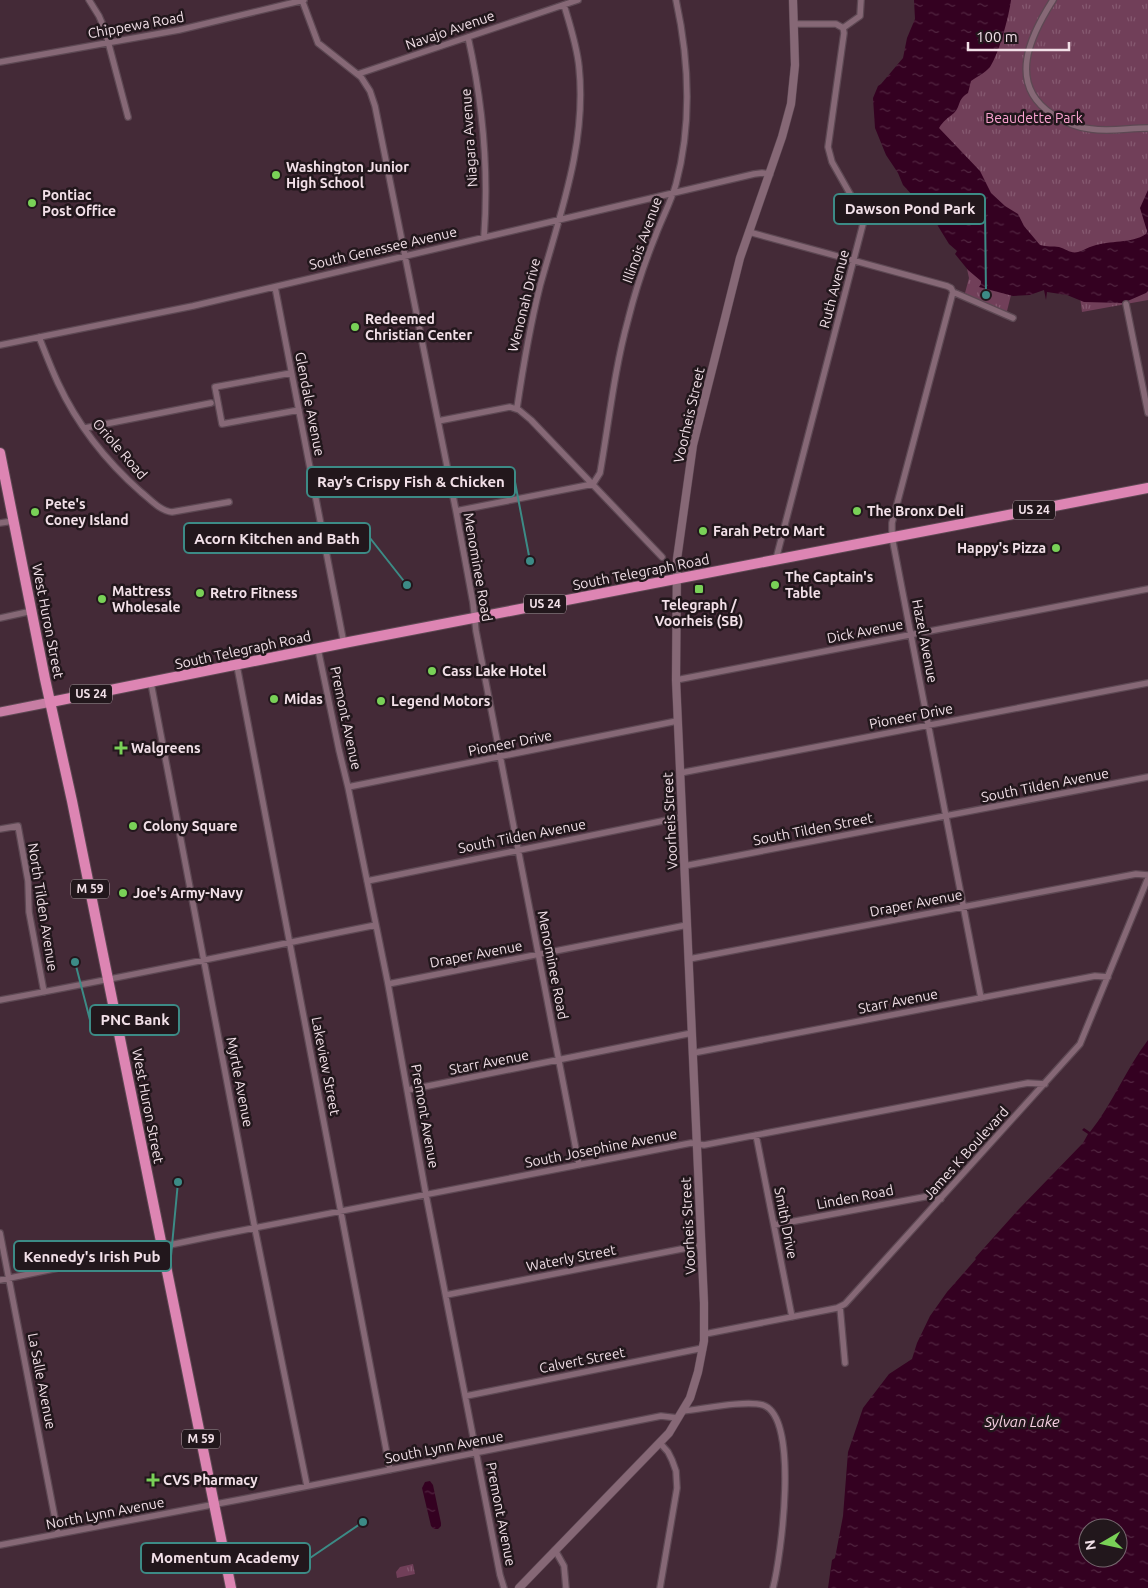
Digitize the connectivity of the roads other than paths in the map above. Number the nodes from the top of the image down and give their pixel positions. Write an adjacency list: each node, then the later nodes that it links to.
1 (89, 0): 12 (street)
2 (303, 0): 12 (street, Chippewa Road); 14 (street, Menominee Road)
3 (578, 0): 8 (street, Navajo Avenue)
4 (676, 0): 18 (street, Illinois Avenue)
5 (793, 0): 9 (street, Voorheis Street)
6 (861, 0): 10 (street)
7 (1054, 0): 16 (street)
8 (564, 5): 11 (street, Navajo Avenue); 19 (street, Wenonah Drive)
9 (794, 24): 10 (street); 17 (street, Voorheis Street)
10 (843, 28): 23 (street, Ruth Avenue)
11 (468, 37): 14 (street, Navajo Avenue); 21 (street, Niagara Avenue)
12 (108, 43): 13 (street, Chippewa Road); 15 (street)
13 (0, 62)
14 (358, 74): 22 (street, Menominee Road)
15 (128, 117)
16 (1148, 128)
17 (770, 174): 18 (street, South Genessee Avenue); 20 (street, Voorheis Street)
18 (672, 193): 19 (street, South Genessee Avenue); 38 (street, Illinois Avenue)
19 (560, 220): 21 (street, South Genessee Avenue); 32 (street, Wenonah Drive)
20 (749, 232): 23 (street); 47 (street, Voorheis Street)
21 (484, 238): 22 (street, South Genessee Avenue)
22 (405, 256): 24 (street, South Genessee Avenue); 35 (street, Menominee Road)
23 (855, 261): 25 (street); 46 (street, Ruth Avenue)
24 (275, 287): 28 (street, South Genessee Avenue); 30 (street, Glendale Avenue)
25 (953, 292): 27 (street); 44 (street, Hazel Avenue)
26 (1126, 304): 34 (street)
27 (1013, 318)
28 (39, 337): 29 (street, South Genessee Avenue); 36 (street, Oriole Road)
29 (0, 345)
30 (292, 373): 33 (street, Glendale Avenue); 33 (street)
31 (212, 403): 36 (street)
32 (516, 408): 35 (street); 38 (street)
33 (299, 410): 53 (street, Glendale Avenue)
34 (1148, 413)
35 (438, 421): 41 (street, Menominee Road)
36 (85, 428): 40 (street, Oriole Road)
37 (0, 453): 42 (highway, West Huron Street / M 59)
38 (593, 484): 41 (street); 45 (street)
39 (1148, 488): 44 (highway, South Telegraph Road / US 24)
40 (228, 502)
41 (456, 511): 51 (street, Menominee Road)
42 (13, 521): 43 (street); 49 (highway, West Huron Street / M 59)
43 (0, 523)
44 (892, 537): 46 (highway, South Telegraph Road / US 24); 52 (street, Hazel Avenue)
45 (662, 557)
46 (776, 559): 47 (highway, South Telegraph Road / US 24)
47 (677, 578): 51 (highway, South Telegraph Road / US 24); 56 (street, Voorheis Street)
48 (1148, 589): 52 (street, Dick Avenue)
49 (32, 611): 50 (street); 59 (highway, West Huron Street / M 59)
50 (0, 618)
51 (475, 618): 53 (highway, South Telegraph Road / US 24); 63 (street, Menominee Road)
52 (911, 635): 56 (street, Dick Avenue); 62 (street, Hazel Avenue)
53 (344, 644): 54 (highway, South Telegraph Road / US 24)
54 (318, 649): 55 (highway, South Telegraph Road / US 24); 66 (street, Premont Avenue)
55 (237, 666): 57 (highway, South Telegraph Road / US 24); 77 (street, Lakeview Street)
56 (676, 680): 61 (street, Voorheis Street)
57 (152, 682): 59 (highway, South Telegraph Road / US 24); 79 (street, Myrtle Avenue)
58 (1148, 683): 62 (street, Pioneer Drive)
59 (50, 702): 60 (main road, US 24); 82 (highway, West Huron Street / M 59)
60 (0, 712)
61 (678, 721): 63 (street, Pioneer Drive); 64 (street, Voorheis Street)
62 (928, 726): 64 (street, Pioneer Drive); 67 (street, Hazel Avenue)
63 (501, 757): 66 (street, Pioneer Drive); 70 (street, Menominee Road)
64 (680, 773): 68 (street, Voorheis Street)
65 (1148, 778): 67 (street, South Tilden Avenue)
66 (348, 787): 73 (street, Premont Avenue)
67 (946, 816): 71 (street, South Tilden Street); 74 (street, Hazel Avenue)
68 (682, 817): 70 (street, South Tilden Avenue); 71 (street, Voorheis Street)
69 (0, 830): 84 (street, North Tilden Avenue)
70 (518, 850): 73 (street, South Tilden Avenue); 78 (street, Menominee Road)
71 (684, 866): 76 (street, Voorheis Street)
72 (1148, 877): 74 (street, Draper Avenue); 81 (street, James K Boulevard)
73 (367, 880): 75 (street, Premont Avenue)
74 (963, 907): 80 (street, Draper Avenue); 85 (street, Hazel Avenue)
75 (376, 925): 77 (street); 83 (street, Premont Avenue)
76 (687, 925): 78 (street, Draper Avenue); 80 (street, Voorheis Street)
77 (290, 942): 79 (street); 97 (street, Lakeview Street)
78 (538, 954): 83 (street, Draper Avenue); 89 (street, Menominee Road)
79 (205, 960): 82 (street); 99 (street, Myrtle Avenue)
80 (689, 960): 87 (street, Voorheis Street)
81 (1108, 977): 85 (street, Starr Avenue); 90 (street, James K Boulevard)
82 (108, 980): 84 (street, North Tilden Avenue); 102 (highway, West Huron Street / M 59)
83 (388, 984): 91 (street, Premont Avenue)
84 (44, 992): 86 (street, North Tilden Avenue)
85 (981, 998): 88 (street, Starr Avenue)
86 (0, 1000)
87 (692, 1033): 88 (street, Voorheis Street); 89 (street, Starr Avenue)
88 (693, 1053): 93 (street, Voorheis Street)
89 (559, 1060): 91 (street, Starr Avenue); 94 (street, Menominee Road)
90 (1045, 1084): 92 (street, South Josephine Avenue); 96 (street, James K Boulevard)
91 (408, 1090): 95 (street, Premont Avenue)
92 (756, 1135): 93 (street, South Josephine Avenue); 98 (street, Smith Drive)
93 (697, 1144): 94 (street, South Josephine Avenue); 101 (street, Voorheis Street)
94 (579, 1165): 95 (street, South Josephine Avenue)
95 (426, 1195): 97 (street, South Josephine Avenue); 105 (street, Premont Avenue)
96 (941, 1199): 98 (street, Linden Road); 106 (street, James K Boulevard)
97 (340, 1212): 99 (street, South Josephine Avenue); 115 (street, Lakeview Street)
98 (774, 1225): 107 (street, Smith Drive)
99 (255, 1228): 102 (street, South Josephine Avenue); 116 (street, Myrtle Avenue)
100 (0, 1233): 103 (street, La Salle Avenue)
101 (702, 1245): 105 (street, Waterly Street); 108 (street, Voorheis Street)
102 (163, 1247): 103 (street, South Josephine Avenue); 117 (highway, West Huron Street / M 59)
103 (9, 1278): 104 (street, South Josephine Avenue); 118 (street, La Salle Avenue)
104 (0, 1280)
105 (446, 1296): 111 (street, Premont Avenue)
106 (840, 1307): 107 (street); 110 (street)
107 (792, 1317): 108 (street)
108 (705, 1334): 109 (street, Voorheis Street)
109 (703, 1348): 111 (street, Calvert Street); 112 (street, Voorheis Street)
110 (844, 1363)
111 (466, 1396): 114 (street, Premont Avenue)
112 (681, 1415): 113 (street, Voorheis Street); 114 (street, South Lynn Avenue); 126 (street, South Lynn Avenue)
113 (660, 1443): 120 (street, Voorheis Street); 125 (street)
114 (477, 1453): 115 (street, South Lynn Avenue); 122 (street, Premont Avenue)
115 (390, 1470): 116 (street, South Lynn Avenue)
116 (307, 1486): 117 (street, South Lynn Avenue)
117 (214, 1505): 118 (street, North Lynn Avenue); 121 (highway, West Huron Street / M 59)
118 (58, 1534): 119 (street, North Lynn Avenue)
119 (0, 1545)
120 (555, 1550): 123 (street, Voorheis Street); 124 (street)
121 (231, 1588)
122 (504, 1588)
123 (519, 1588)
124 (566, 1588)
125 (660, 1588)
126 (773, 1588)

